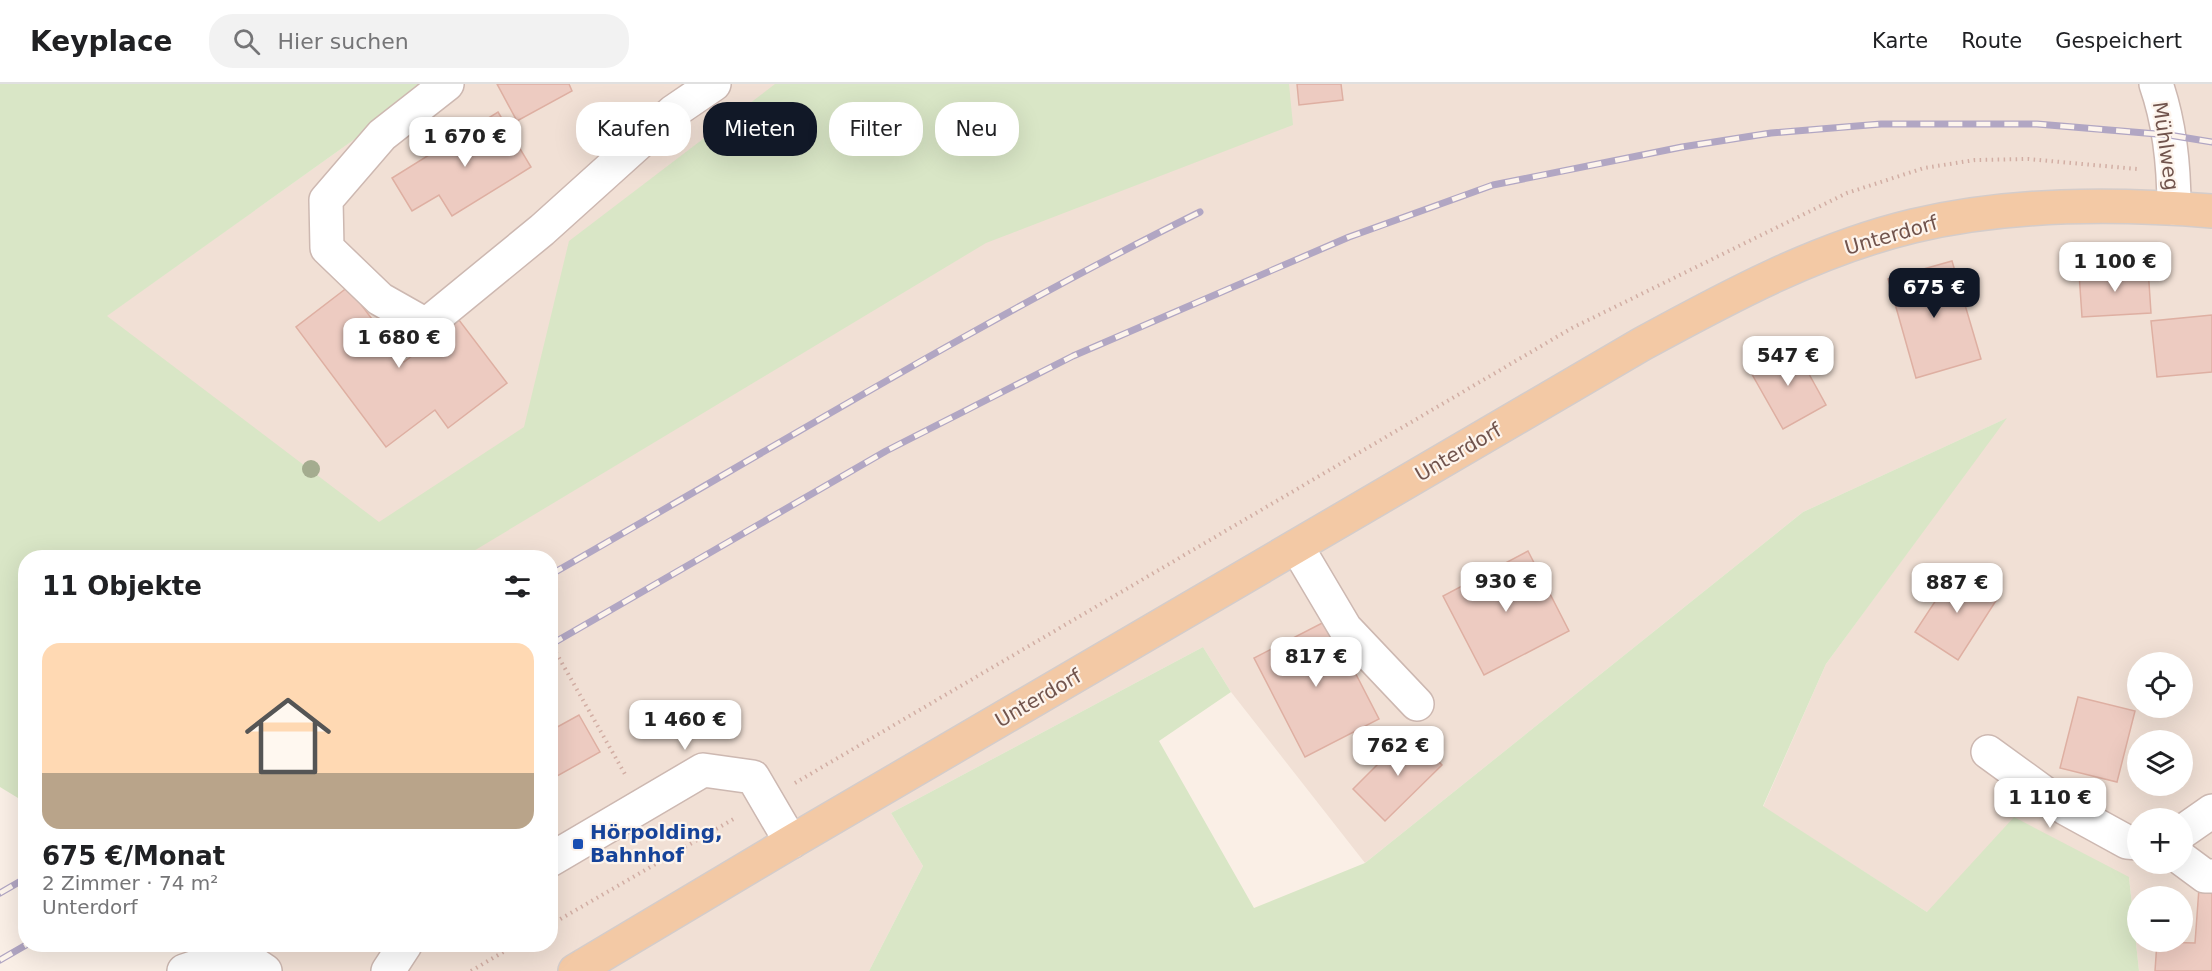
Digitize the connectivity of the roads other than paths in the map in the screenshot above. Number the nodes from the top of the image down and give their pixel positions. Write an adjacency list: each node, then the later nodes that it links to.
1 (447, 84): 2 (street)
2 (714, 84)
3 (2156, 84): 4 (street, Mühlweg)
4 (2174, 208): 5 (main road, Unterdorf); 6 (main road, Unterdorf)
5 (2212, 211)
6 (1297, 547): 7 (street); 11 (main road, Unterdorf)
7 (1416, 704)
8 (1988, 752): 12 (street)
9 (2212, 811): 10 (street)
10 (2193, 824)
11 (791, 842): 13 (street); 20 (main road, Unterdorf)
12 (2127, 842)
13 (558, 855)
14 (2193, 867): 15 (street)
15 (2212, 876)
16 (400, 952): 19 (street)
17 (184, 971): 18 (street)
18 (265, 971)
19 (388, 971)
20 (575, 971)

